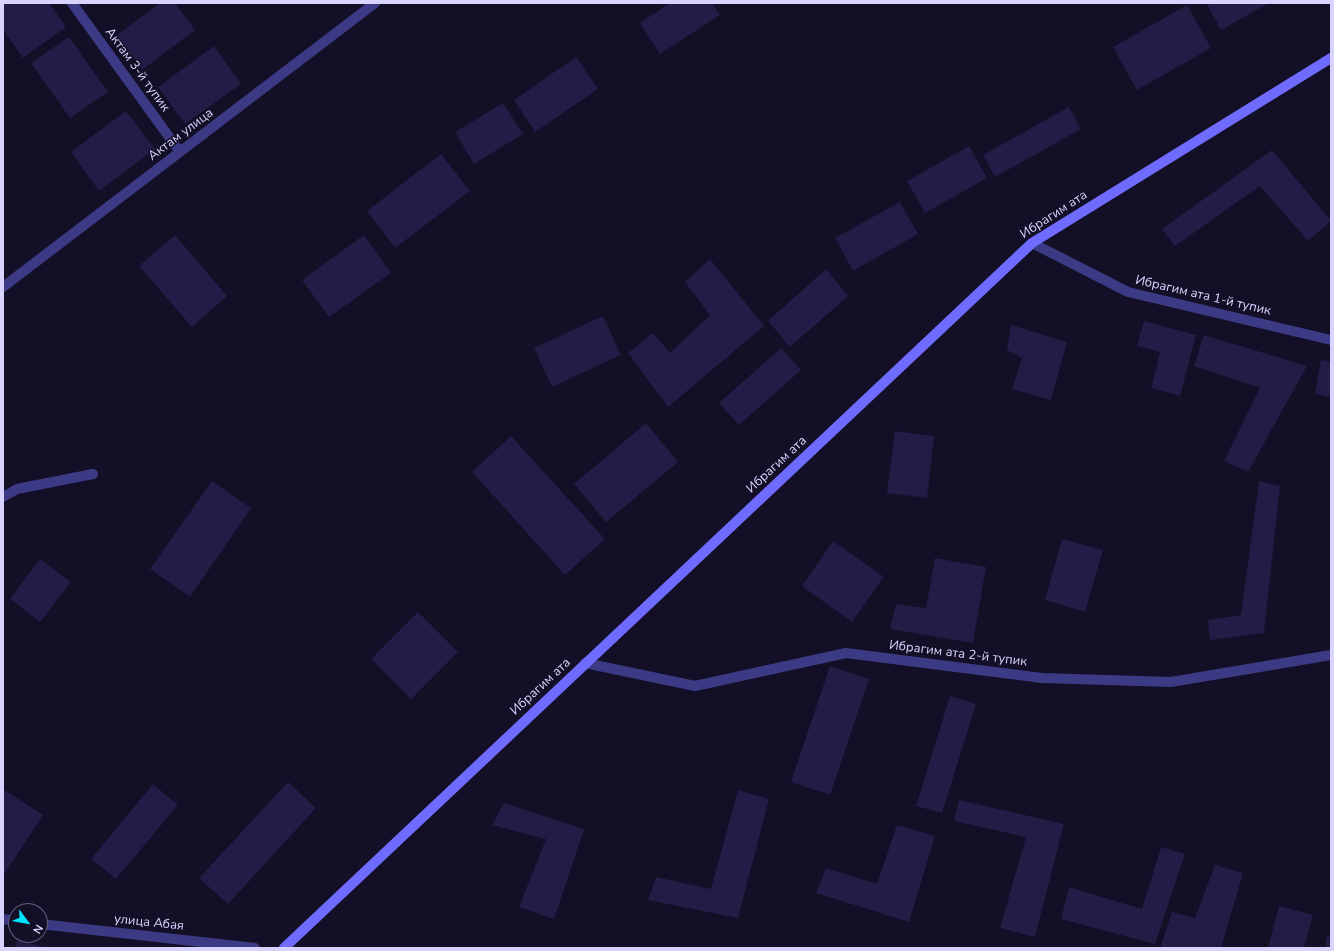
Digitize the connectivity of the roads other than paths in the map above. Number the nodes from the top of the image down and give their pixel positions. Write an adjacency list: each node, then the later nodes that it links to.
1 (72, 3): 4 (street, Актам 3-й тупик)
2 (375, 3): 4 (street, Актам улица)
3 (1331, 58): 5 (street, Ибрагим ата)
4 (180, 152): 6 (street, Актам улица)
5 (1032, 243): 7 (street, Ибрагим ата 1-й тупик); 11 (street, Ибрагим ата)
6 (3, 287)
7 (1331, 340)
8 (93, 474): 9 (street)
9 (3, 497)
10 (1331, 655): 11 (street, Ибрагим ата 2-й тупик)
11 (585, 663): 14 (street, Ибрагим ата)
12 (48, 925): 13 (street, улица Абая)
13 (255, 948)
14 (284, 948)

